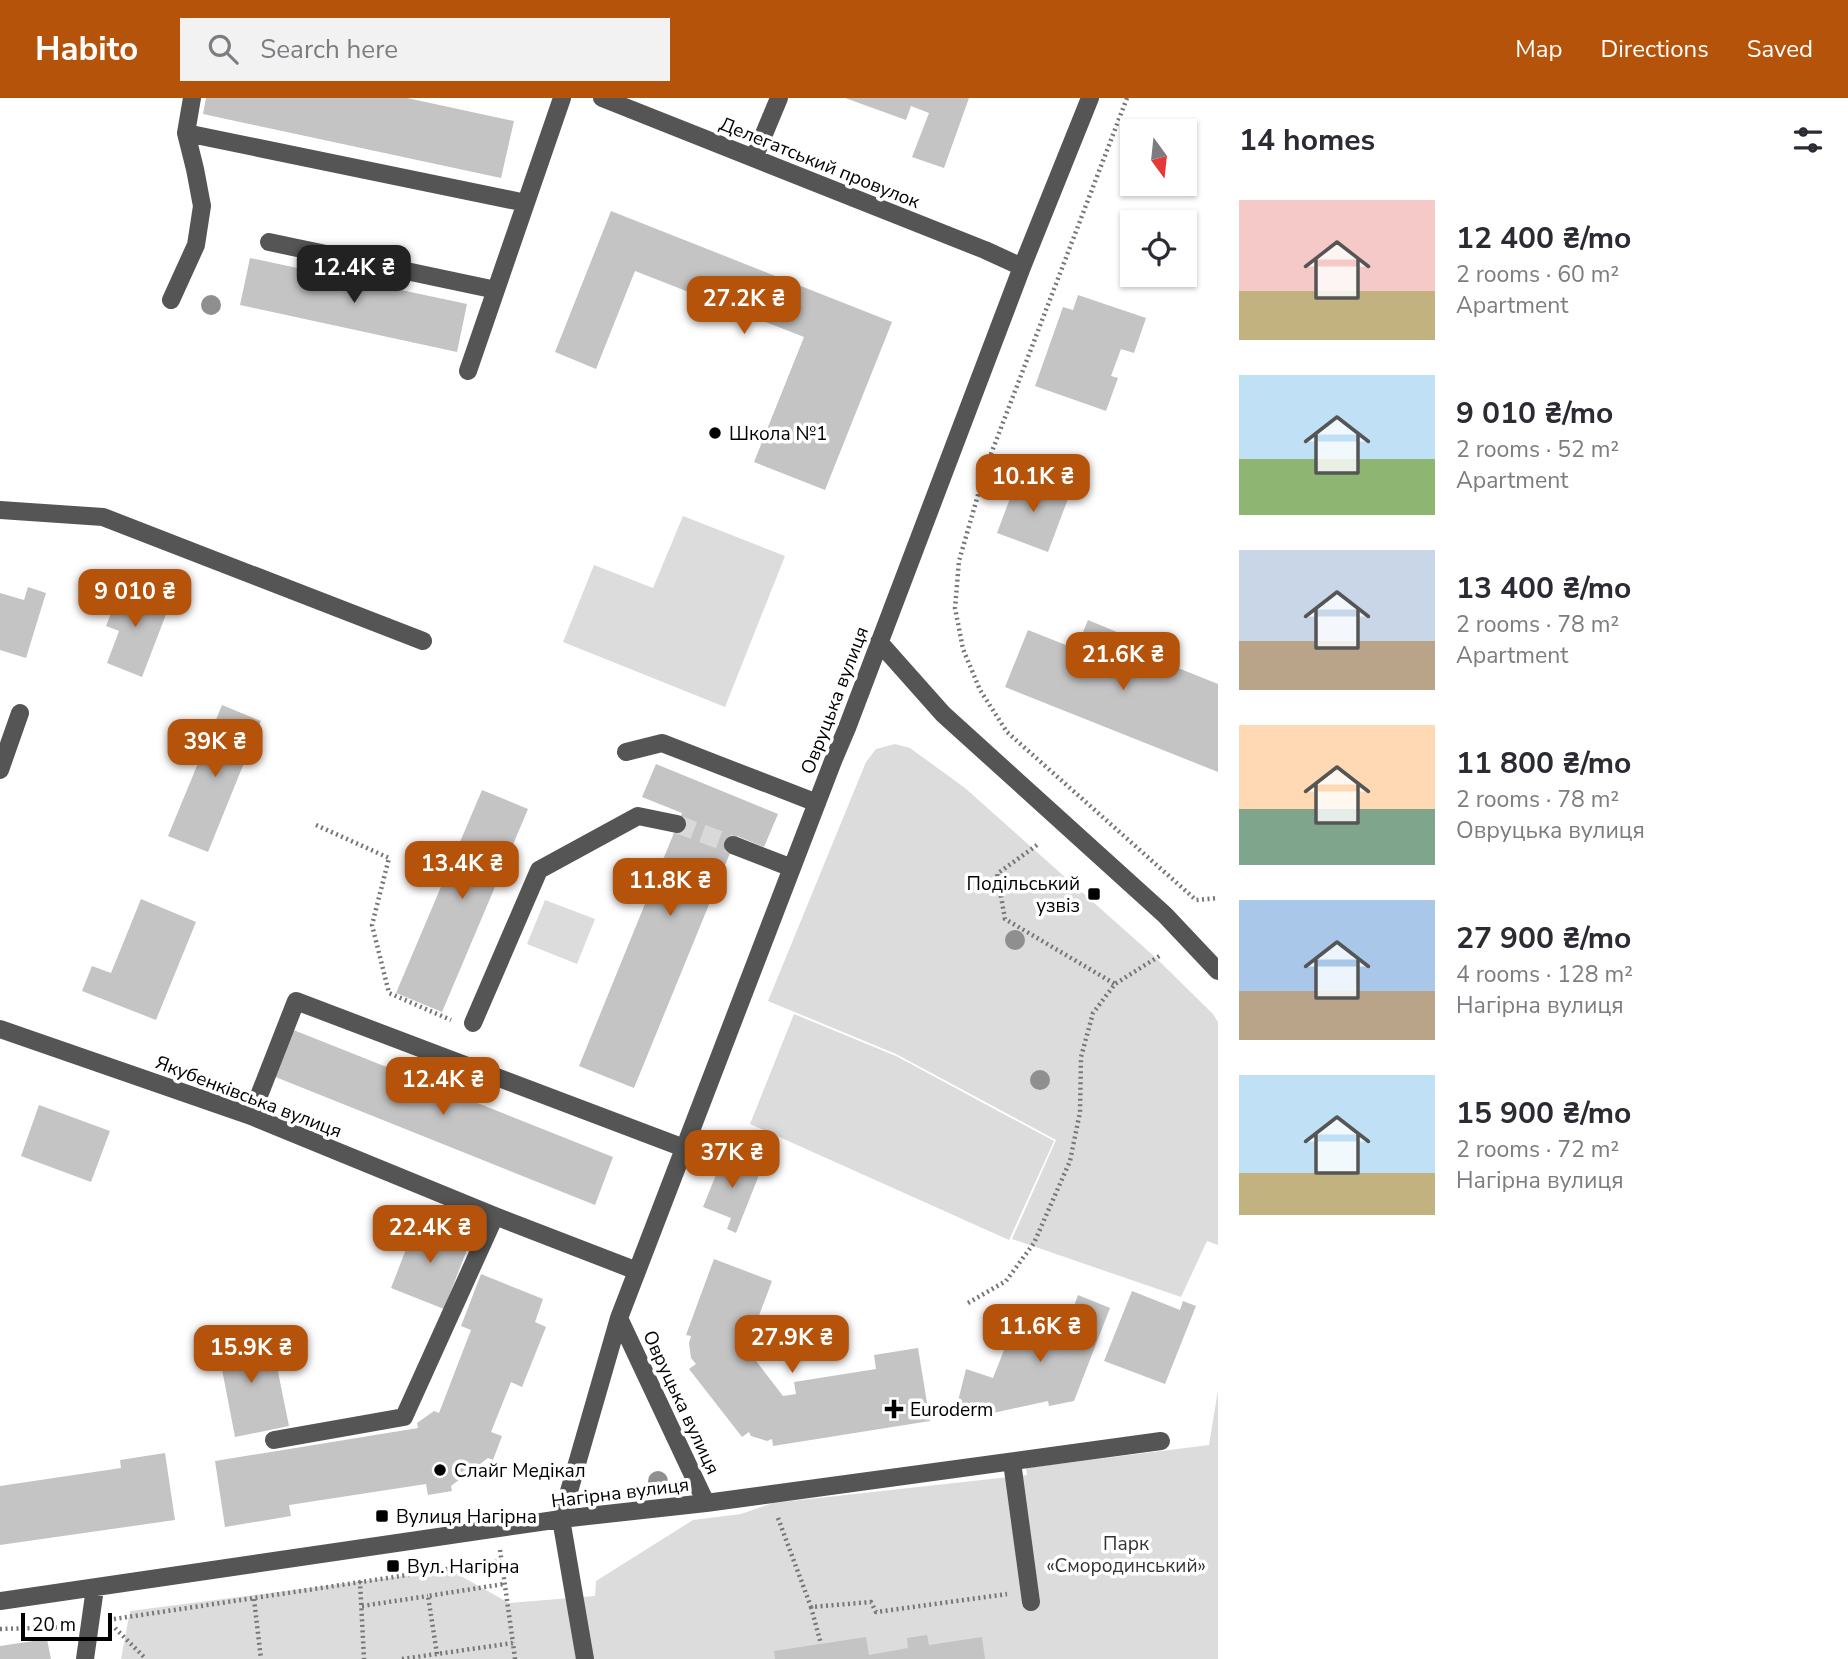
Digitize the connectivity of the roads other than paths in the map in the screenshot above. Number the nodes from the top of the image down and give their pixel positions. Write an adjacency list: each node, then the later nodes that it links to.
1 (192, 98): 6 (street)
2 (562, 98): 8 (street)
3 (602, 98): 7 (street, Делегатський провулок)
4 (779, 98): 7 (street)
5 (1090, 98): 10 (street, Овруцька вулиця)
6 (186, 133): 8 (street); 12 (street)
7 (754, 158): 10 (street, Делегатський провулок)
8 (526, 203): 11 (street)
9 (269, 242): 11 (street)
10 (1022, 267): 16 (street, Овруцька вулиця)
11 (496, 290): 13 (street)
12 (171, 300)
13 (468, 371)
14 (0, 510): 15 (street)
15 (423, 641)
16 (879, 642): 20 (street, Овруцька вулиця); 24 (street)
17 (20, 713): 19 (street)
18 (626, 752): 20 (street)
19 (0, 770)
20 (817, 803): 23 (street, Овруцька вулиця)
21 (677, 824): 25 (street)
22 (733, 845): 23 (street)
23 (792, 868): 28 (street, Овруцька вулиця)
24 (1218, 971)
25 (467, 1023)
26 (0, 1029): 27 (street, Якубенківська вулиця)
27 (251, 1116): 28 (street); 29 (street, Якубенківська вулиця)
28 (684, 1148): 30 (street, Овруцька вулиця)
29 (495, 1216): 30 (street, Якубенківська вулиця); 32 (street)
30 (637, 1271): 31 (street, Овруцька вулиця)
31 (619, 1318): 35 (street, Овруцька вулиця); 36 (street, Овруцька вулиця)
32 (274, 1440)
33 (1161, 1441): 34 (street, Нагірна вулиця)
34 (1012, 1462): 35 (street, Нагірна вулиця); 38 (street)
35 (706, 1503): 36 (street, Нагірна вулиця)
36 (561, 1519): 37 (street, Нагірна вулиця); 41 (street)
37 (95, 1588): 39 (street, Нагірна вулиця); 40 (street)
38 (1030, 1596)
39 (0, 1601)
40 (85, 1659)
41 (585, 1659)

